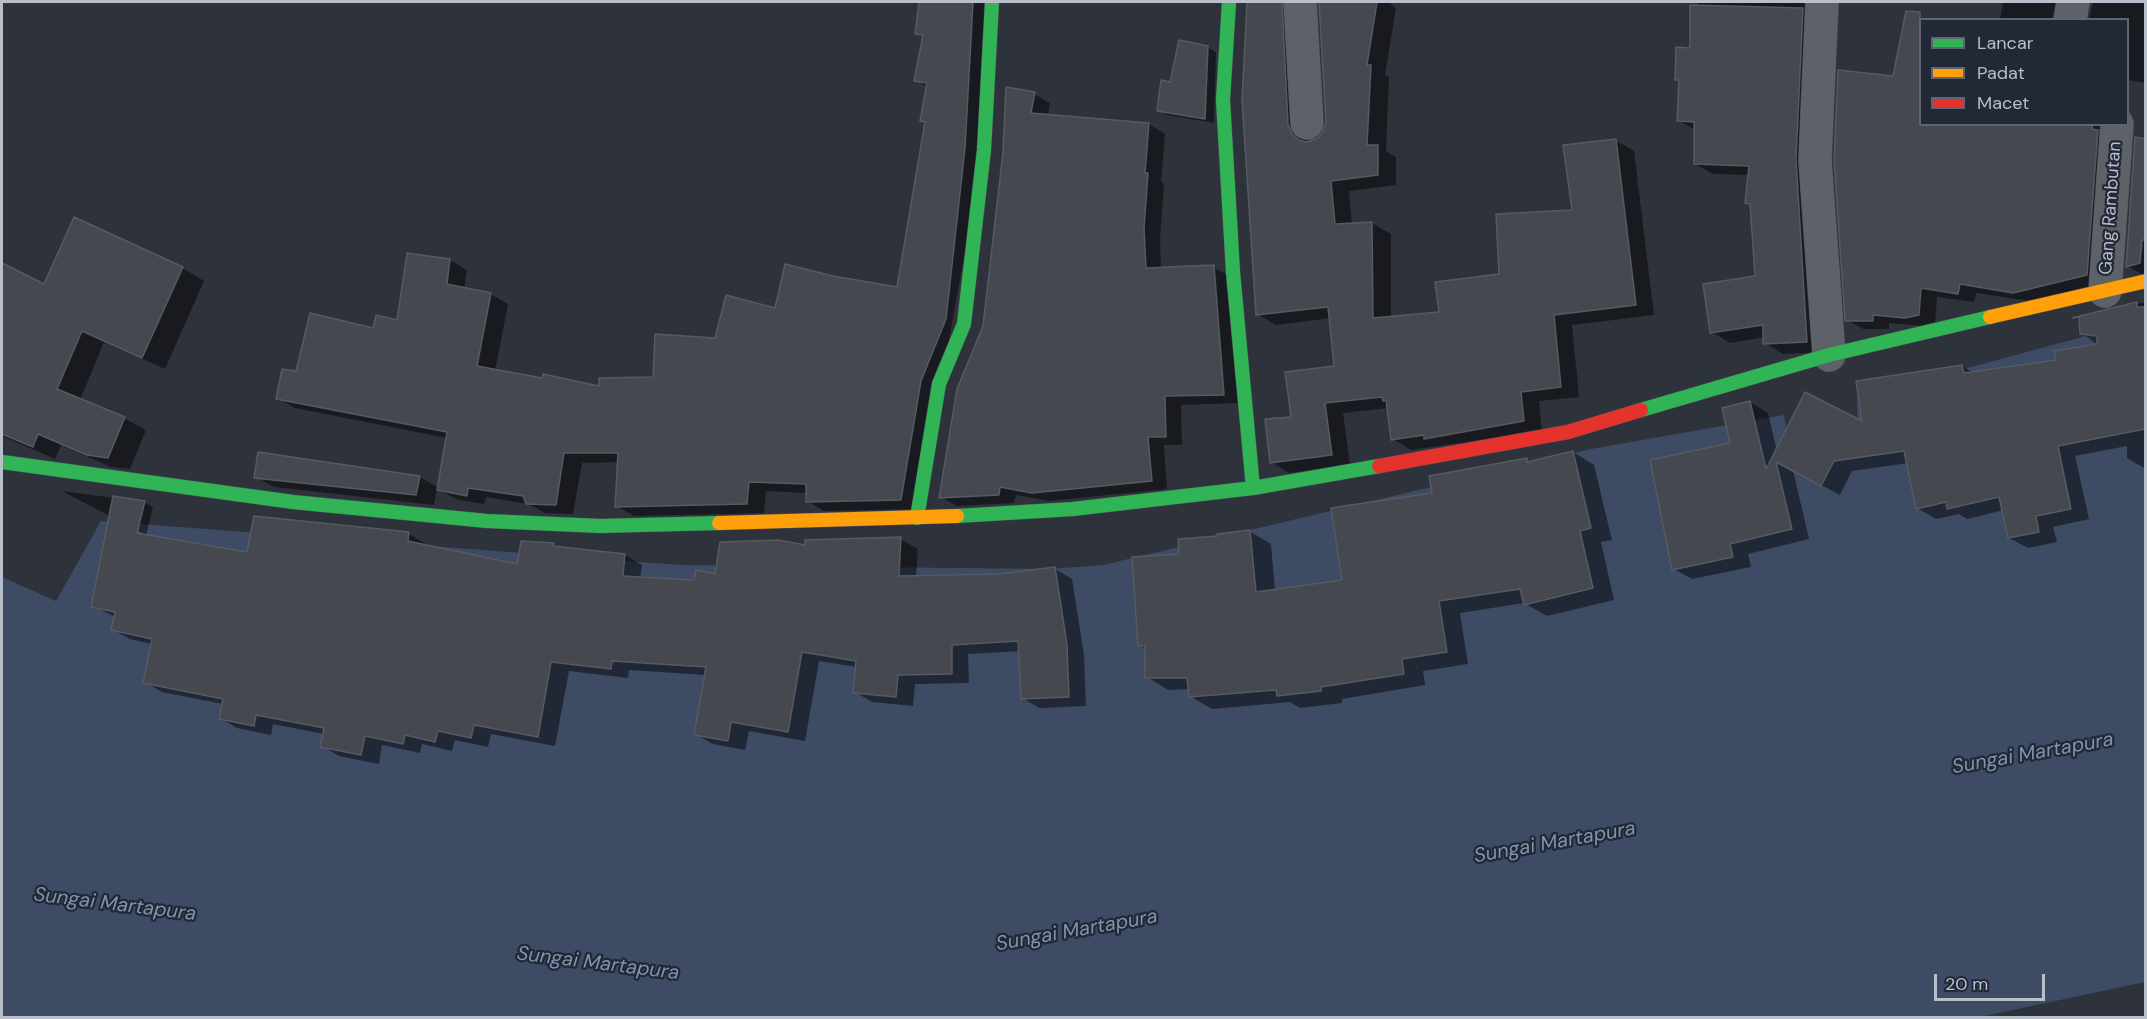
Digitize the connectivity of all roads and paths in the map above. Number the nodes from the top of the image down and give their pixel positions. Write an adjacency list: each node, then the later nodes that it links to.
1 (992, 2): 14 (street)
2 (1229, 2): 13 (street)
3 (1300, 2): 7 (street)
4 (1822, 2): 11 (street)
5 (2073, 2): 6 (street)
6 (2070, 18)
7 (1307, 123)
8 (2117, 126): 10 (street, Gang Rambutan)
9 (2145, 281): 10 (street)
10 (2105, 291): 11 (street)
11 (1829, 355): 13 (street)
12 (2, 462): 14 (street)
13 (1253, 488): 14 (street)
14 (917, 518)

